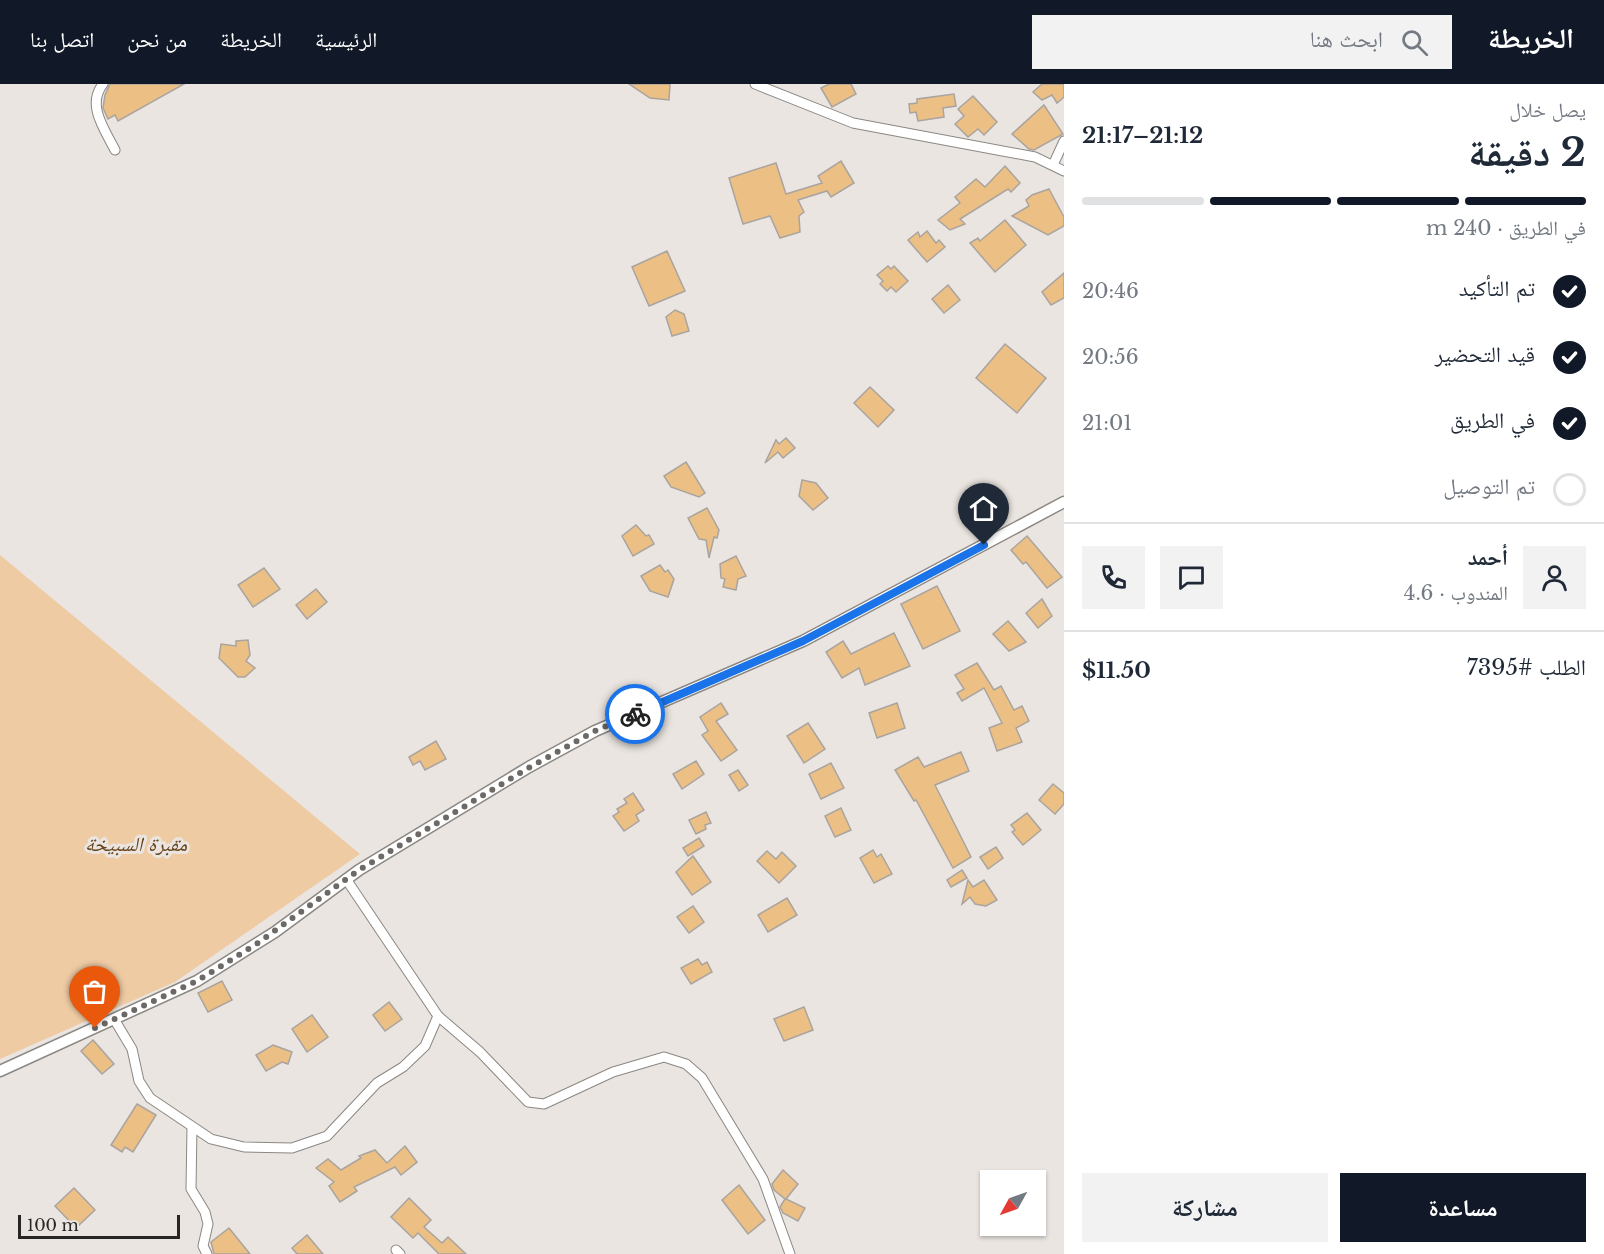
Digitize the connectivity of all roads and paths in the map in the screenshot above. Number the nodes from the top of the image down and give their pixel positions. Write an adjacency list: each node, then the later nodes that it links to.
1 (103, 84): 5 (street)
2 (755, 84): 3 (street)
3 (778, 88): 6 (street)
4 (1064, 141): 6 (street)
5 (115, 150)
6 (1053, 165): 7 (street)
7 (1064, 171)
8 (1064, 502): 9 (street)
9 (346, 879): 10 (street); 11 (street)
10 (438, 1016): 13 (street); 15 (street)
11 (114, 1019): 12 (street); 13 (street)
12 (0, 1071)
13 (192, 1126): 14 (street)
14 (207, 1254)
15 (790, 1254)

